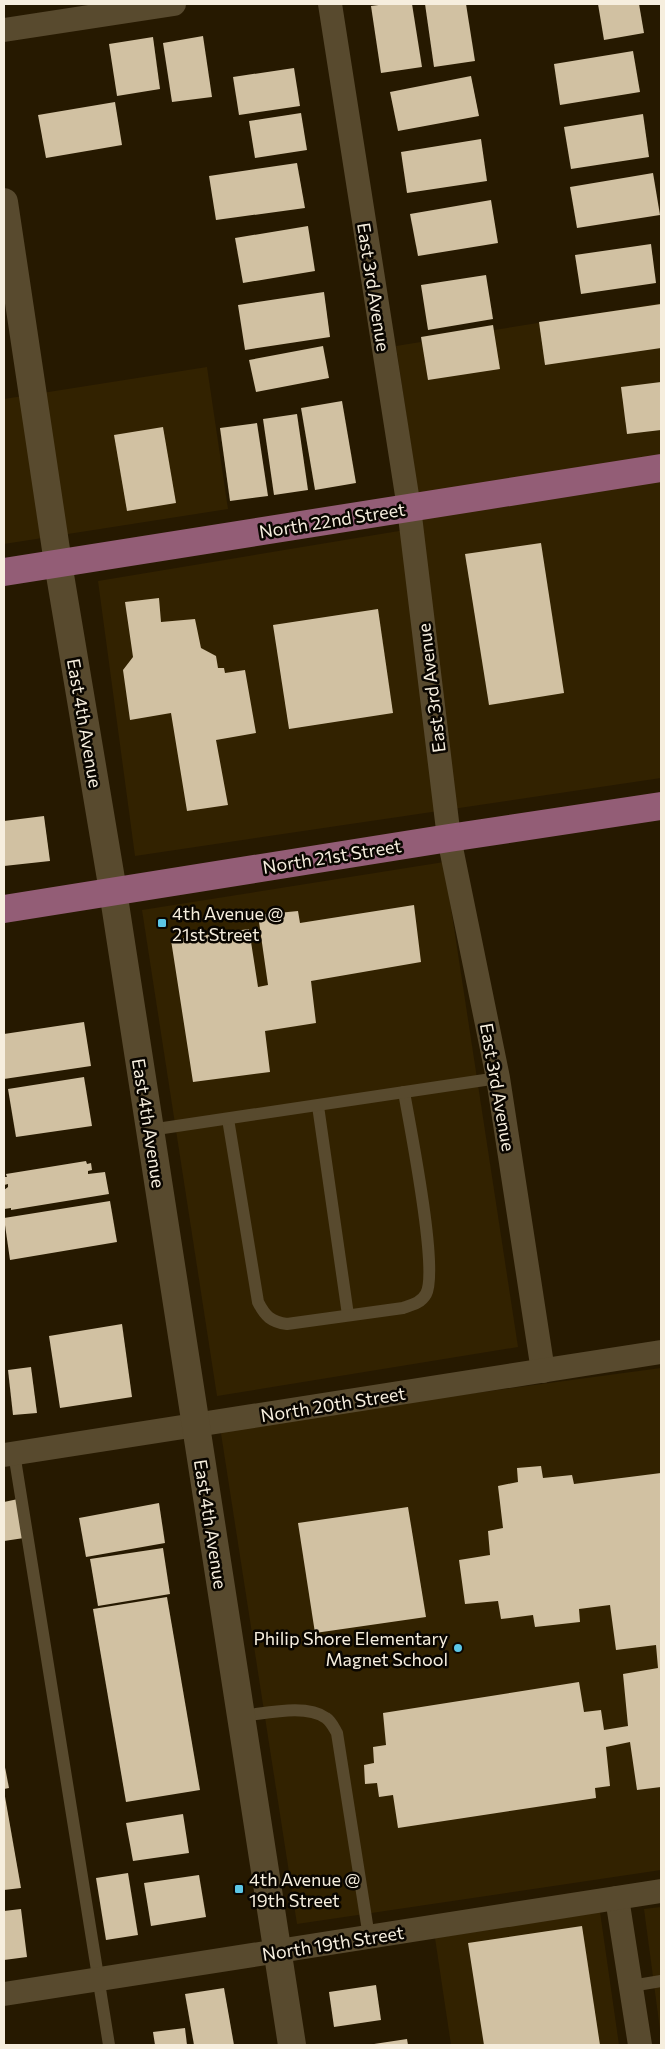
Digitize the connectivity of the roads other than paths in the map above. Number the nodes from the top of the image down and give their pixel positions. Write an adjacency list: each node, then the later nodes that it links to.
1 (174, 4): 3 (street)
2 (330, 4): 6 (street, East 3rd Avenue)
3 (4, 30)
4 (4, 202): 7 (street, East 4th Avenue)
5 (661, 468): 6 (main road, North 22nd Street)
6 (409, 508): 7 (main road, North 22nd Street); 10 (street, East 3rd Avenue)
7 (58, 563): 8 (main road, North 22nd Street); 11 (street, East 4th Avenue)
8 (4, 572)
9 (661, 806): 10 (main road, North 21st Street)
10 (449, 838): 11 (main road, North 21st Street); 13 (street, East 3rd Avenue)
11 (113, 891): 12 (main road, North 21st Street); 17 (street, East 4th Avenue)
12 (4, 909)
13 (498, 1078): 14 (lane); 20 (street, East 3rd Avenue)
14 (404, 1092): 15 (lane); 18 (lane)
15 (318, 1106): 16 (lane); 18 (lane)
16 (228, 1119): 17 (lane); 18 (lane)
17 (150, 1130): 21 (street, East 4th Avenue)
18 (348, 1316)
19 (661, 1352): 20 (street, North 20th Street)
20 (544, 1371): 21 (street, North 20th Street)
21 (196, 1425): 22 (street, North 20th Street); 23 (street, East 4th Avenue)
22 (9, 1454): 28 (lane)
23 (241, 1716): 26 (lane); 27 (street, East 4th Avenue)
24 (661, 1891): 25 (street, North 19th Street)
25 (617, 1898): 26 (street, North 19th Street); 30 (street)
26 (369, 1937): 27 (street, North 19th Street)
27 (278, 1952): 28 (street, North 19th Street); 33 (street, East 4th Avenue)
28 (99, 1979): 31 (street, North 19th Street); 32 (lane)
29 (661, 1981): 30 (lane)
30 (631, 1986): 34 (street)
31 (4, 1994)
32 (109, 2045)
33 (292, 2045)
34 (640, 2045)

